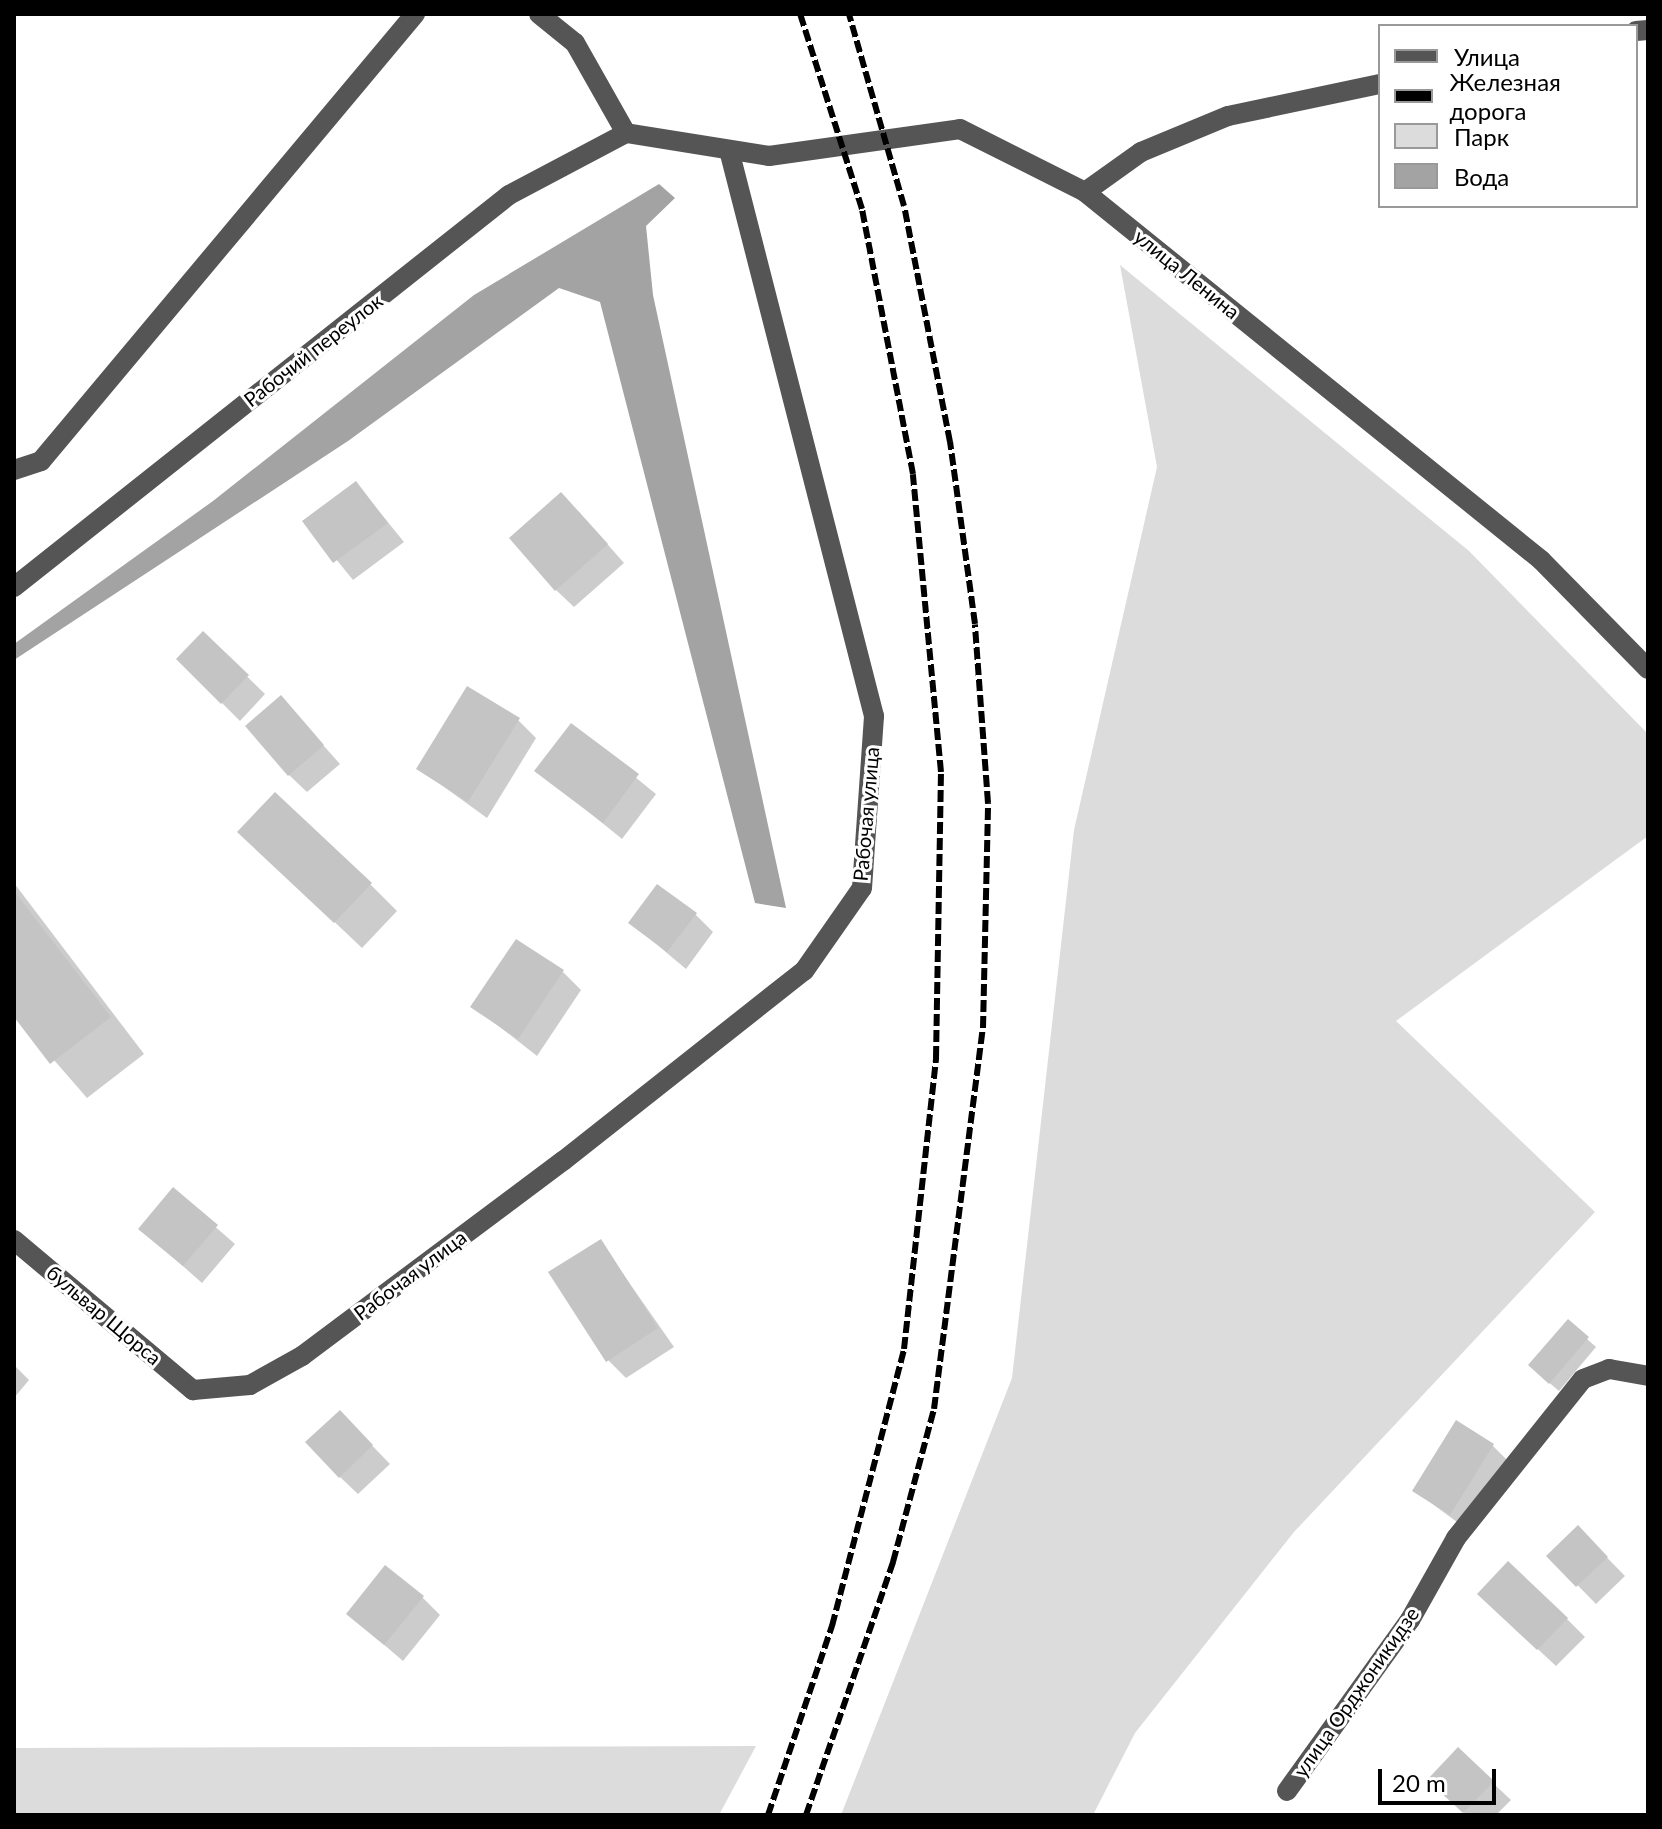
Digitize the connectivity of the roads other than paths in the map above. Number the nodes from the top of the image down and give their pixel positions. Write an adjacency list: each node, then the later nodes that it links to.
1 (415, 14): 7 (street)
2 (539, 14): 4 (street)
3 (1378, 84): 6 (street)
4 (626, 133): 5 (street, улица Ленина); 8 (street, Рабочий переулок)
5 (729, 150): 6 (street, улица Ленина); 12 (street, Рабочая улица)
6 (1085, 192): 9 (street, улица Ленина)
7 (14, 470)
8 (14, 587)
9 (1648, 669)
10 (14, 1240): 12 (street, бульвар Щорса)
11 (1648, 1376): 13 (street, улица Орджоникидзе)
12 (193, 1390)
13 (1287, 1791)

